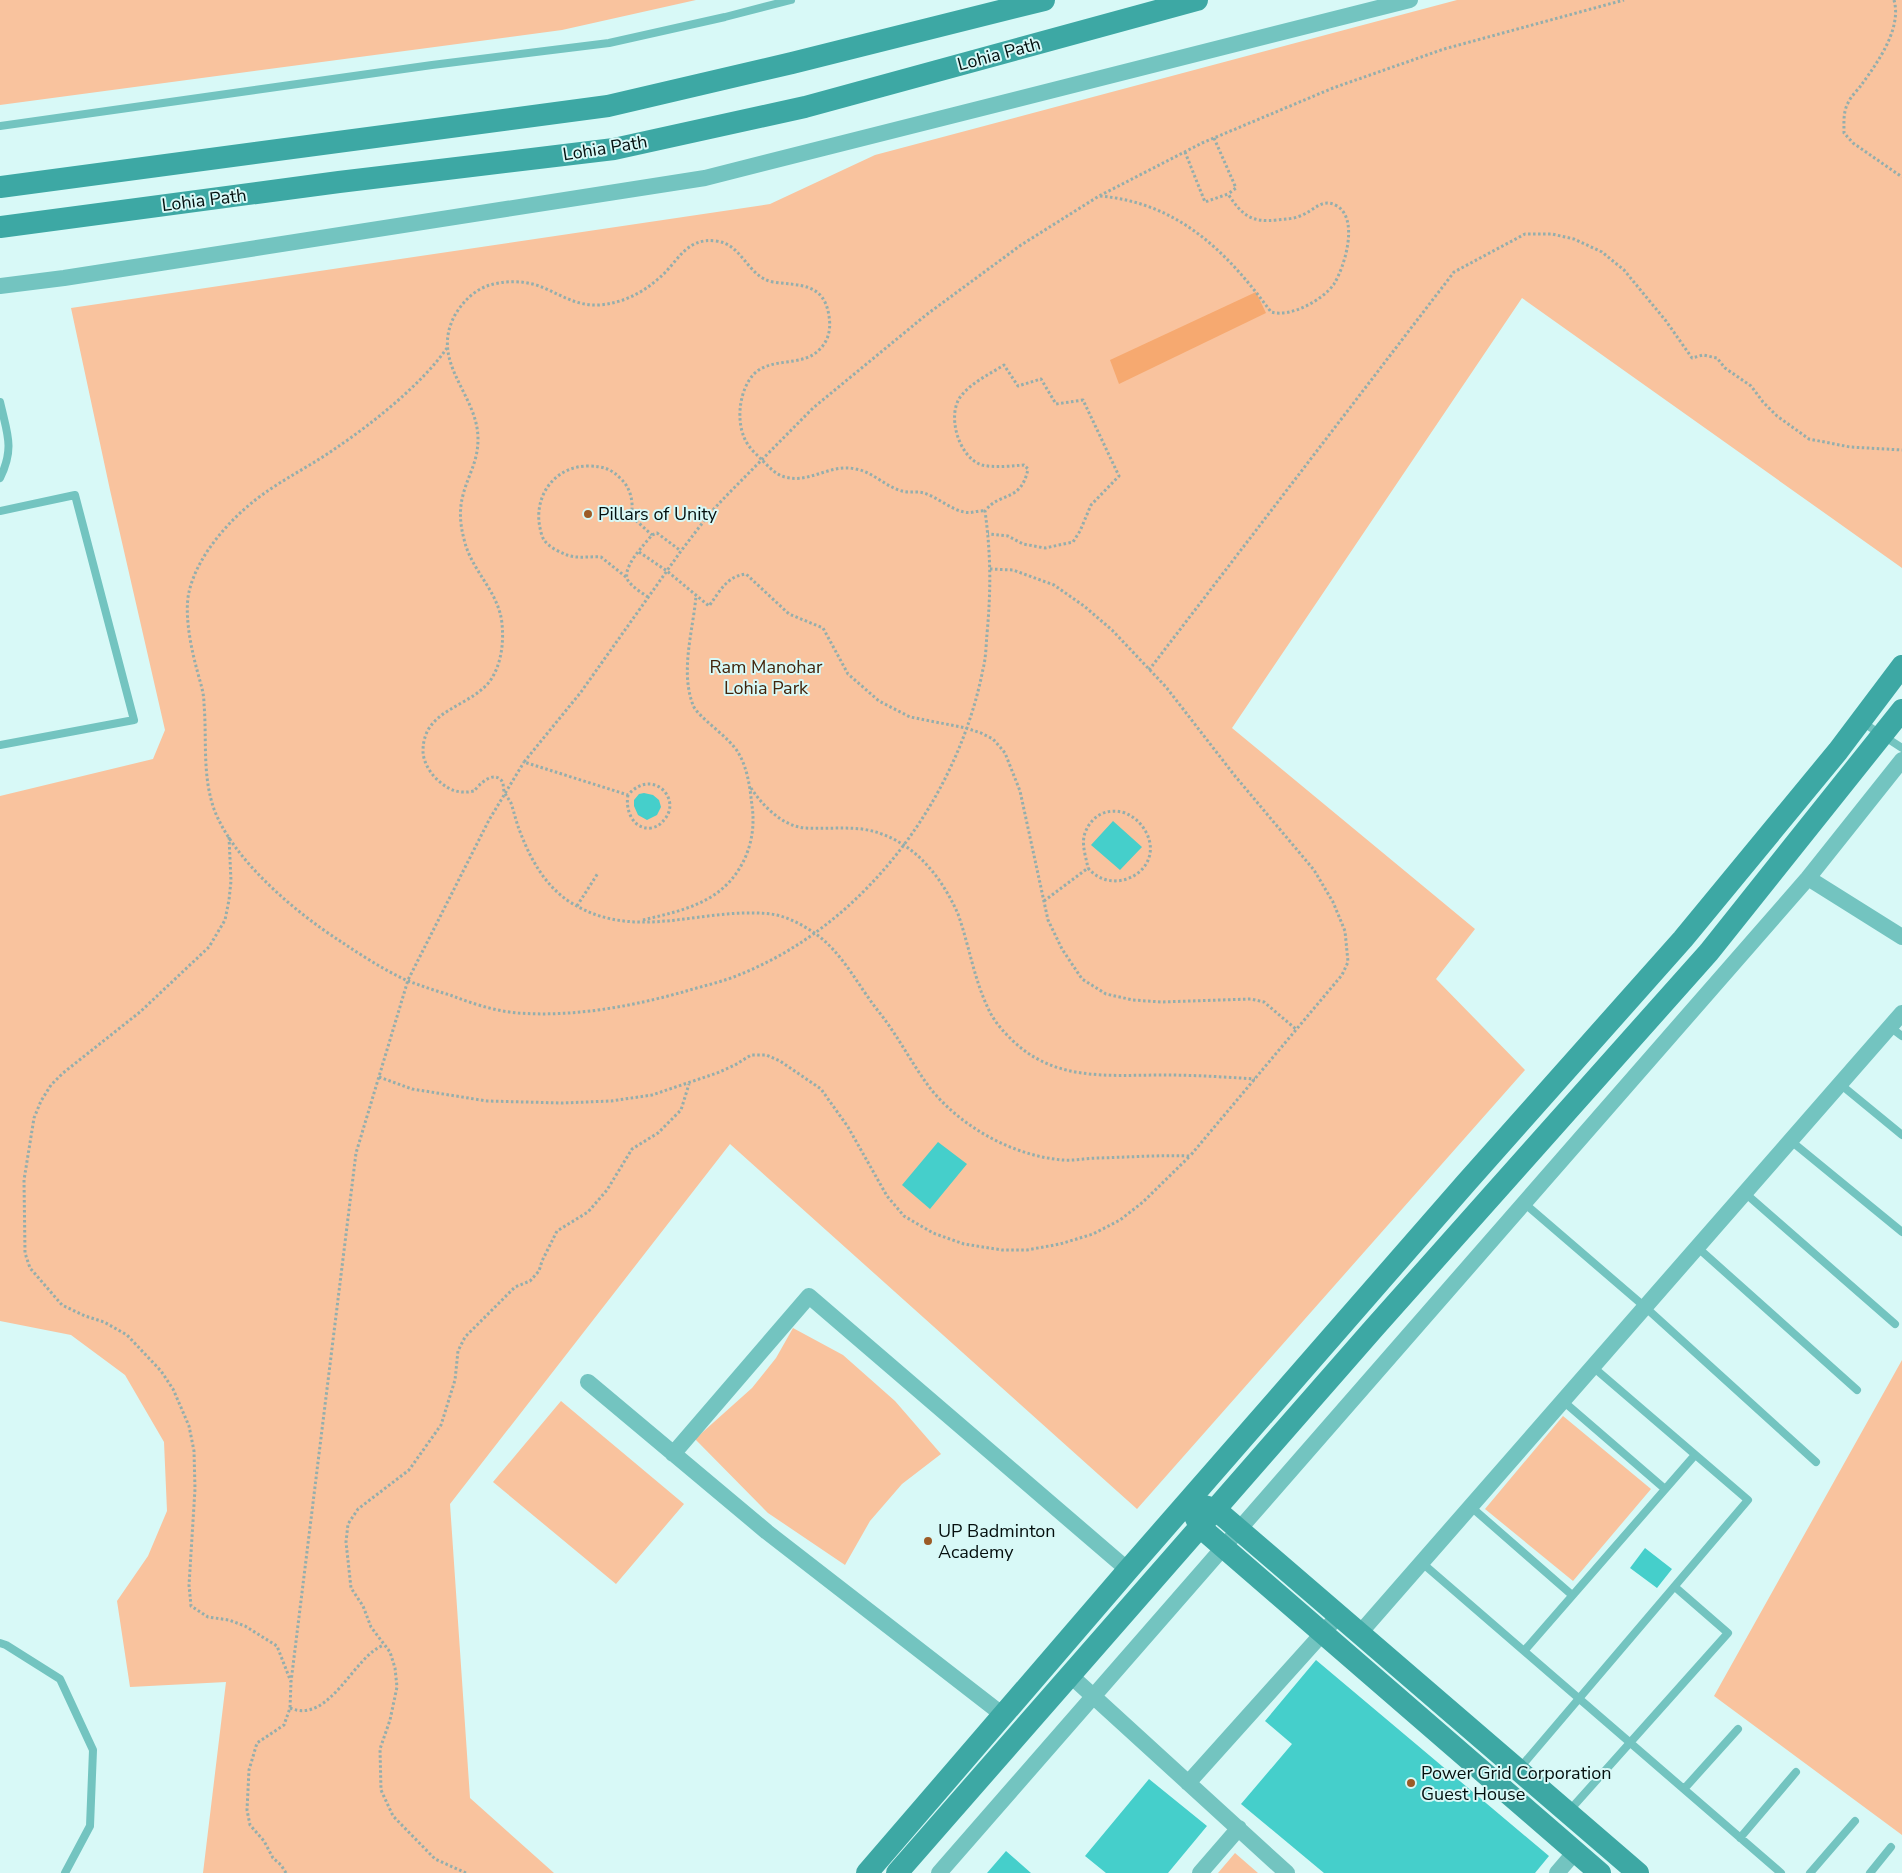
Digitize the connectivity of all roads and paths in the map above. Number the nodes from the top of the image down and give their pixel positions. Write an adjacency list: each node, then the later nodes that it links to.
1 (791, 0): 7 (lane)
2 (1044, 0): 11 (street)
3 (1197, 0): 14 (street, Lohia Path)
4 (1410, 0): 15 (street)
5 (1624, 0): 8 (path)
6 (1894, 0): 10 (path)
7 (0, 126)
8 (1214, 138): 9 (path); 12 (path)
9 (1185, 152): 12 (path); 13 (path)
10 (1902, 177)
11 (0, 187)
12 (1228, 194): 13 (path)
13 (1099, 196): 19 (path)
14 (0, 226)
15 (0, 286)
16 (447, 348): 19 (path); 43 (path); 45 (path)
17 (0, 402): 20 (lane)
18 (1902, 450): 33 (path)
19 (762, 460): 22 (path); 25 (path)
20 (0, 478)
21 (0, 511): 38 (lane)
22 (985, 511): 23 (path); 23 (path)
23 (988, 534): 27 (path)
24 (652, 535): 25 (path); 26 (path); 29 (path)
25 (681, 551): 28 (path)
26 (638, 552): 28 (path); 29 (path)
27 (990, 569): 33 (path); 36 (path)
28 (667, 571): 30 (path); 31 (path)
29 (626, 577): 31 (path)
30 (696, 595): 36 (path); 42 (path)
31 (648, 597): 41 (path)
32 (1902, 666): 35 (street)
33 (1149, 670): 57 (path)
34 (1902, 710): 37 (street)
35 (1860, 721): 37 (lane); 80 (street)
36 (966, 728): 46 (path); 50 (path)
37 (1882, 735): 39 (lane); 82 (street)
38 (0, 745)
39 (1902, 748)
40 (1902, 760): 49 (street)
41 (524, 762): 43 (path); 44 (path)
42 (751, 788): 46 (path); 52 (path)
43 (505, 793): 51 (path); 55 (path)
44 (628, 795): 44 (path)
45 (229, 836): 55 (path); 97 (path)
46 (903, 844): 53 (path); 60 (path)
47 (1088, 868): 47 (path); 50 (path)
48 (598, 873): 51 (path)
49 (1808, 878): 54 (street); 67 (street)
50 (1044, 901): 57 (path)
51 (577, 906): 52 (path)
52 (637, 922): 53 (path)
53 (815, 933): 55 (path); 65 (path)
54 (1902, 936)
55 (408, 980): 59 (path)
56 (1902, 1013): 58 (street)
57 (1297, 1030): 60 (path)
58 (1896, 1032): 62 (street)
59 (379, 1077): 61 (path); 97 (path)
60 (1255, 1079): 65 (path)
61 (689, 1083): 65 (path); 94 (path)
62 (1840, 1084): 63 (lane); 64 (street)
63 (1902, 1135)
64 (1791, 1140): 66 (street); 68 (lane)
65 (1190, 1156)
66 (1744, 1193): 69 (street); 71 (lane)
67 (1524, 1203): 70 (lane); 84 (street)
68 (1902, 1232)
69 (1697, 1247): 70 (street); 74 (lane)
70 (1645, 1307): 72 (street); 78 (lane)
71 (1895, 1324)
72 (1593, 1367): 75 (street); 77 (lane)
73 (588, 1382): 76 (street)
74 (1858, 1390)
75 (1563, 1401): 79 (lane); 81 (street)
76 (673, 1454): 87 (street); 101 (street)
77 (1695, 1455): 79 (lane); 88 (lane)
78 (1816, 1462)
79 (1665, 1488): 89 (lane)
80 (1188, 1502): 82 (street); 83 (street); 87 (street)
81 (1470, 1506): 86 (street); 89 (lane)
82 (1216, 1509): 83 (street); 84 (street)
83 (1200, 1527): 85 (street); 96 (street)
84 (1239, 1529): 85 (street); 90 (street)
85 (1223, 1547): 92 (street); 98 (street)
86 (1421, 1562): 91 (street); 95 (lane)
87 (1128, 1570): 101 (street)
88 (1675, 1586): 99 (lane); 103 (lane)
89 (1572, 1595): 95 (lane)
90 (1339, 1615): 91 (street); 92 (street)
91 (1360, 1633): 104 (street)
92 (1323, 1634): 106 (street); 113 (street)
93 (0, 1643): 114 (lane)
94 (384, 1645): 100 (path); 116 (path)
95 (1524, 1651): 99 (lane)
96 (1070, 1675): 98 (street); 118 (street)
97 (292, 1682): 100 (path)
98 (1093, 1696): 106 (street); 119 (street)
99 (1579, 1699): 103 (lane); 104 (lane)
100 (290, 1708): 115 (path)
101 (1002, 1715): 117 (street)
102 (1738, 1729): 107 (lane)
103 (1630, 1743): 107 (lane); 108 (lane)
104 (1519, 1770): 108 (street)
105 (1796, 1772): 111 (lane)
106 (1188, 1783): 110 (street)
107 (1684, 1789): 111 (lane)
108 (1568, 1812): 124 (street)
109 (1855, 1821): 126 (lane)
110 (1239, 1828): 120 (street); 121 (street)
111 (1740, 1838): 125 (lane)
112 (1891, 1847): 127 (lane)
113 (1576, 1852): 122 (street); 123 (street)
114 (64, 1873)
115 (286, 1873)
116 (466, 1873)
117 (867, 1873)
118 (897, 1873)
119 (939, 1873)
120 (1200, 1873)
121 (1287, 1873)
122 (1557, 1873)
123 (1600, 1873)
124 (1638, 1873)
125 (1781, 1873)
126 (1810, 1873)
127 (1870, 1873)

